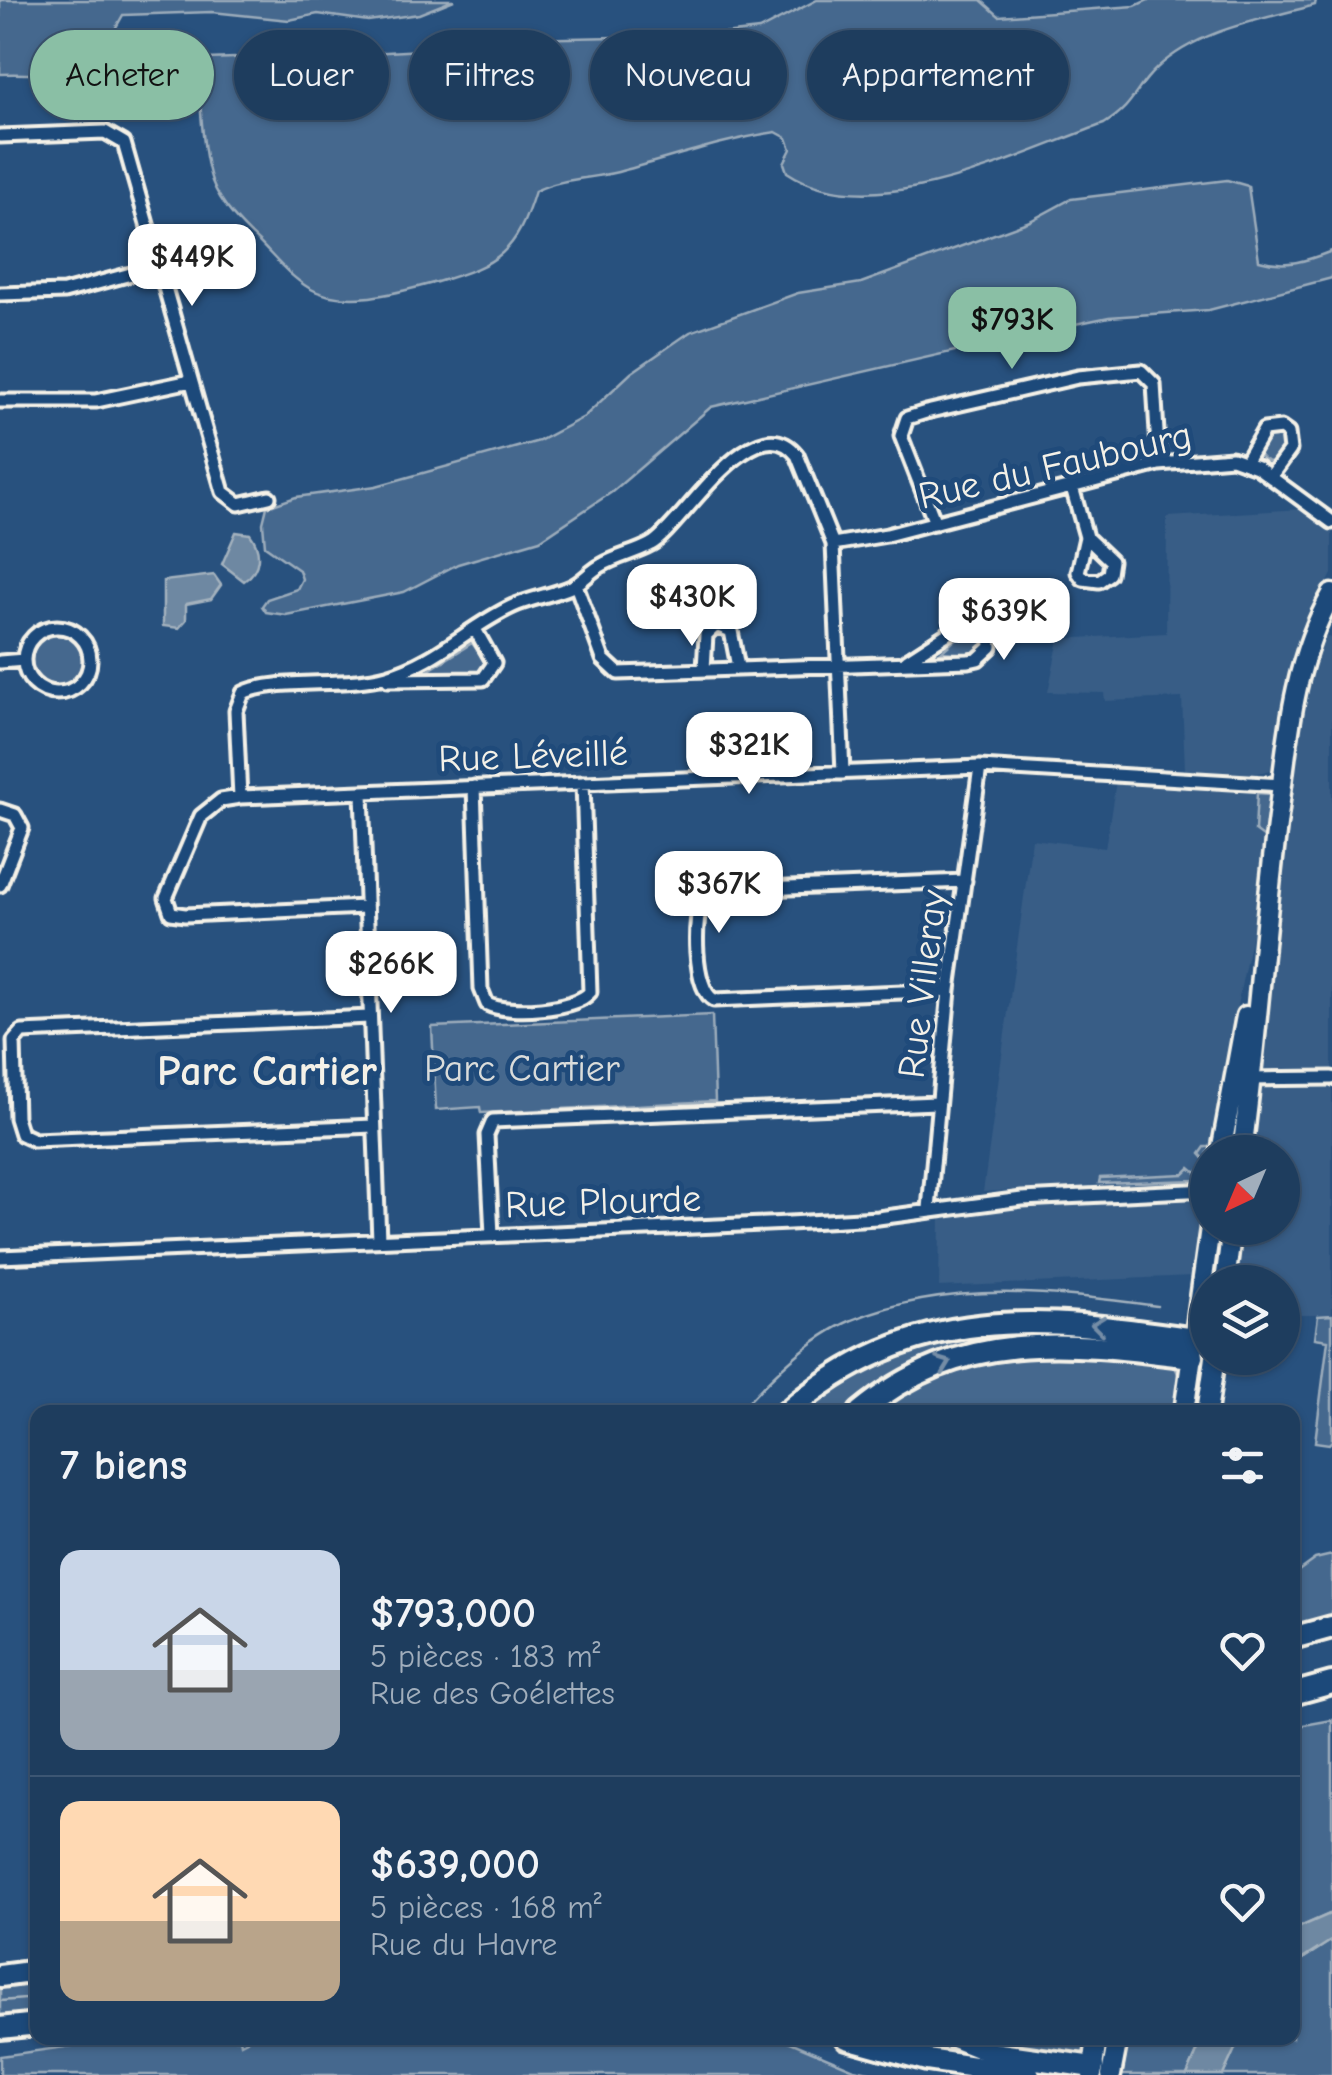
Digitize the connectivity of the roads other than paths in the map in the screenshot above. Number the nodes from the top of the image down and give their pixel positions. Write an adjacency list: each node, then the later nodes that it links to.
1 (0, 136): 2 (street)
2 (158, 267): 3 (street); 4 (street)
3 (0, 294)
4 (192, 381): 5 (street); 10 (street)
5 (0, 401)
6 (1246, 461): 7 (street, Rue du Faubourg); 8 (street, Rue du Faubourg); 8 (street)
7 (1159, 464): 9 (street, Rue du Faubourg); 11 (street)
8 (1272, 476): 12 (street, Rue du Faubourg)
9 (1072, 488): 11 (street, Rue du Faubourg); 13 (street)
10 (269, 497)
11 (935, 522): 14 (street, Rue du Faubourg)
12 (1332, 522)
13 (1086, 537)
14 (833, 544): 15 (street); 21 (street)
15 (576, 586): 17 (street); 23 (street)
16 (1332, 594): 28 (main road)
17 (476, 631): 24 (street); 24 (street)
18 (24, 660): 18 (street); 20 (street)
19 (907, 660): 19 (street); 21 (street)
20 (0, 662)
21 (840, 663): 22 (street); 26 (street)
22 (738, 667): 23 (street); 23 (street)
23 (704, 669)
24 (374, 680): 31 (street)
25 (980, 767): 26 (street, Rue Léveillé); 28 (street, Rue Léveillé); 33 (street, Rue Villeray)
26 (844, 773): 27 (street, Rue Léveillé)
27 (583, 783): 29 (street, Rue Léveillé); 29 (street)
28 (1282, 785): 38 (main road)
29 (474, 787): 30 (street, Rue Léveillé)
30 (362, 793): 31 (street, Rue Léveillé); 35 (street)
31 (240, 796): 35 (street, Rue Léveillé)
32 (0, 810): 34 (street)
33 (965, 881): 36 (street, Rue Villeray); 36 (street)
34 (0, 885)
35 (365, 907): 37 (street)
36 (949, 990): 40 (street, Rue Villeray)
37 (370, 1017): 41 (street); 41 (street)
38 (1242, 1078): 39 (street); 42 (main road); 43 (main road)
39 (1332, 1078)
40 (937, 1104): 45 (street, Rue Villeray); 46 (street)
41 (374, 1126): 47 (street)
42 (1226, 1135)
43 (1242, 1135)
44 (1190, 1191): 45 (street, Rue Plourde)
45 (929, 1209): 46 (street, Rue Plourde)
46 (492, 1235): 47 (street, Rue Plourde)
47 (379, 1240): 48 (street, Rue Plourde)
48 (0, 1257)
49 (1190, 1345): 53 (highway, one-way to 53)
50 (1190, 1346): 54 (highway, one-way to 50)
51 (1192, 1375): 55 (main road)
52 (1213, 1375): 56 (main road)
53 (796, 1405)
54 (870, 1405)
55 (1185, 1405)
56 (1208, 1405)
57 (1332, 1626): 58 (highway)
58 (1300, 1636)
59 (1332, 1683): 60 (highway)
60 (1300, 1692)
61 (30, 1972): 62 (highway)
62 (0, 1976)
63 (30, 2025): 64 (highway)
64 (0, 2028)
65 (872, 2045): 70 (highway)
66 (973, 2045): 69 (highway)
67 (1099, 2045): 69 (main road)
68 (1115, 2045): 69 (main road)
69 (1102, 2072)
70 (1029, 2075)

